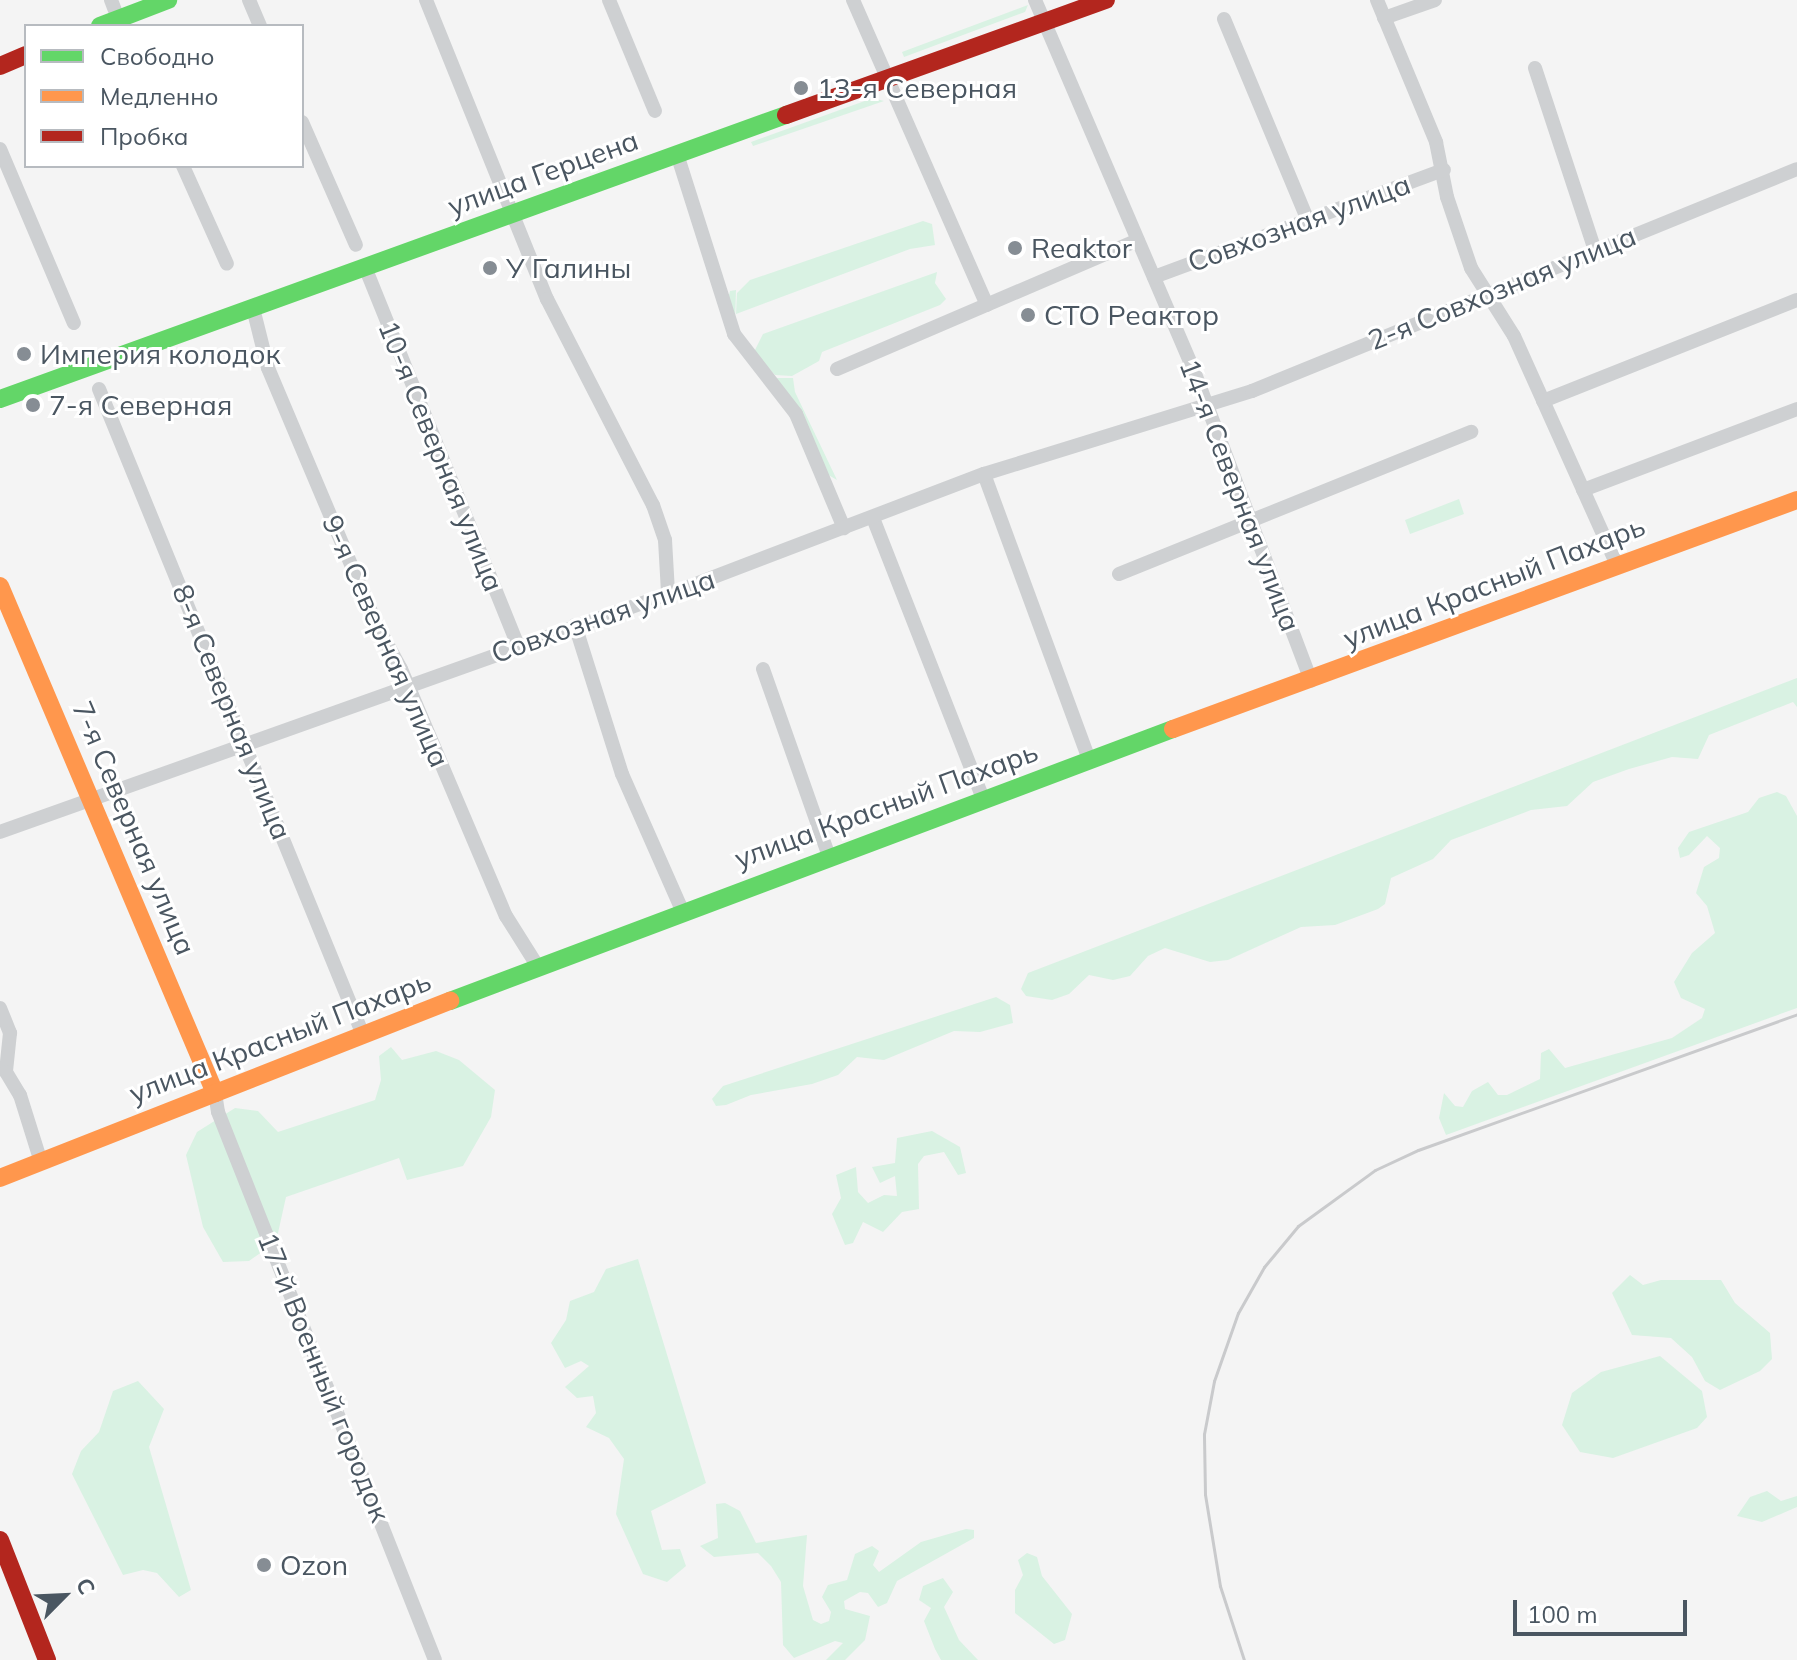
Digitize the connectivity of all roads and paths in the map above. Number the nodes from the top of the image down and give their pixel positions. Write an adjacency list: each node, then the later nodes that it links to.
1 (111, 0): 14 (street)
2 (168, 0): 14 (main road)
3 (249, 0): 15 (street)
4 (426, 0): 27 (street)
5 (609, 0): 20 (street)
6 (853, 0): 19 (street)
7 (1035, 0): 13 (street, 14-я Северная улица)
8 (1106, 0): 13 (main road, улица Герцена)
9 (1377, 0): 11 (street)
10 (1435, 0): 11 (street)
11 (1384, 18): 26 (street)
12 (1224, 19): 28 (street)
13 (1046, 21): 19 (main road, улица Герцена); 29 (street, 14-я Северная улица)
14 (119, 22)
15 (259, 24)
16 (24, 56): 17 (main road)
17 (0, 66)
18 (1535, 68): 31 (street)
19 (887, 78): 23 (main road, улица Герцена); 37 (street)
20 (655, 111)
21 (304, 127): 30 (street)
22 (0, 149): 39 (street)
23 (677, 154): 27 (main road, улица Герцена); 52 (street)
24 (184, 168): 32 (street)
25 (1797, 169): 31 (street, 2-я Совхозная улица)
26 (1444, 170): 28 (street, Совхозная улица); 35 (street)
27 (514, 213): 33 (main road, улица Герцена); 56 (street)
28 (1307, 218): 34 (street, Совхозная улица)
29 (1138, 240): 34 (street, 14-я Северная улица); 37 (street)
30 (356, 245)
31 (1595, 250): 35 (street, 2-я Совхозная улица)
32 (227, 264)
33 (365, 267): 38 (main road, улица Герцена); 58 (street, 10-я Северная улица)
34 (1154, 277): 44 (street, 14-я Северная улица)
35 (1483, 294): 43 (street); 44 (street, 2-я Совхозная улица)
36 (1797, 300): 43 (street)
37 (987, 305): 40 (street)
38 (253, 308): 42 (main road, улица Герцена); 61 (street, 9-я Северная улица)
39 (74, 323)
40 (837, 369)
41 (99, 389): 62 (street, 8-я Северная улица)
42 (0, 399)
43 (1543, 401): 48 (street)
44 (1207, 405): 47 (street, Совхозная улица); 51 (street, 14-я Северная улица)
45 (1797, 409): 48 (street)
46 (1471, 432): 51 (street)
47 (984, 474): 50 (street, Совхозная улица); 63 (street)
48 (1583, 490): 53 (street)
49 (1797, 500): 53 (main road, улица Красный Пахарь)
50 (873, 518): 52 (street, Совхозная улица); 65 (street)
51 (1250, 519): 54 (street); 60 (street, 14-я Северная улица)
52 (844, 528): 56 (street, Совхозная улица)
53 (1617, 565): 60 (main road, улица Красный Пахарь)
54 (1119, 574)
55 (0, 586): 64 (main road, 7-я Северная улица)
56 (668, 592): 57 (street, Совхозная улица)
57 (575, 625): 58 (street, Совхозная улица); 68 (street)
58 (518, 645): 61 (street, Совхозная улица)
59 (763, 669): 67 (street)
60 (1311, 681): 63 (main road, улица Красный Пахарь)
61 (407, 686): 62 (street, Совхозная улица); 69 (street, 9-я Северная улица)
62 (245, 741): 64 (street, Совхозная улица); 71 (street, 8-я Северная улица)
63 (1089, 760): 65 (main road, улица Красный Пахарь)
64 (91, 798): 66 (street, Совхозная улица); 72 (main road, 7-я Северная улица)
65 (983, 799): 67 (main road, улица Красный Пахарь)
66 (0, 832)
67 (829, 856): 68 (main road, улица Красный Пахарь)
68 (682, 910): 69 (main road, улица Красный Пахарь)
69 (538, 967): 71 (main road, улица Красный Пахарь)
70 (0, 1008): 73 (street)
71 (363, 1035): 72 (main road, улица Красный Пахарь)
72 (215, 1093): 73 (main road, улица Красный Пахарь); 77 (street, 17-й Военный городок)
73 (41, 1162): 74 (main road, улица Красный Пахарь)
74 (0, 1178)
75 (0, 1540): 76 (main road)
76 (47, 1660)
77 (435, 1660)

